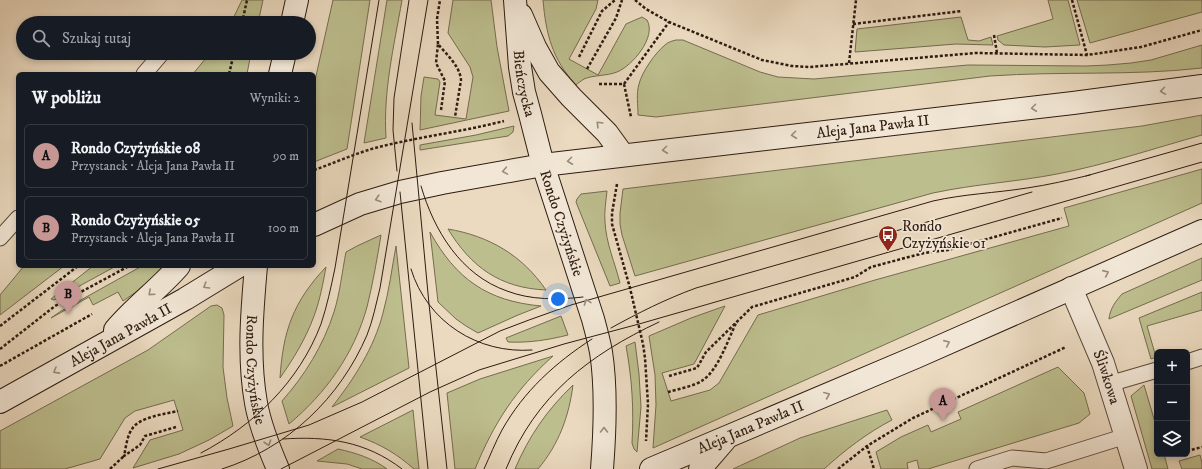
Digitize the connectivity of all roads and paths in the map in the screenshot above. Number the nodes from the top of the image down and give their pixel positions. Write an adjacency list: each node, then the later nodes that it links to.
1 (247, 0): 11 (path)
2 (297, 0): 12 (main road)
3 (440, 0): 17 (path)
4 (515, 0): 36 (main road, one-way to 4); 37 (main road, Bieńczycka)
5 (615, 0): 20 (path)
6 (622, 0): 25 (path)
7 (635, 0): 13 (path)
8 (856, 0): 14 (path)
9 (1072, 0): 19 (path)
10 (962, 11): 14 (path)
11 (244, 16)
12 (294, 16)
13 (669, 22): 24 (path); 29 (path)
14 (853, 24): 24 (path)
15 (1202, 30): 19 (path)
16 (994, 36): 18 (path)
17 (438, 44): 32 (path); 34 (path)
18 (997, 53): 19 (path); 24 (path)
19 (1087, 55)
20 (579, 57)
21 (156, 60): 26 (lane)
22 (232, 60): 27 (path)
23 (283, 60): 28 (main road)
24 (849, 64)
25 (588, 69)
26 (146, 72)
27 (229, 72)
28 (280, 72)
29 (624, 84): 30 (path); 33 (path)
30 (593, 85)
31 (1202, 86): 36 (main road, Aleja Jana Pawła II, one-way to 36)
32 (441, 110)
33 (631, 115)
34 (455, 117)
35 (506, 120): 38 (path)
36 (623, 155): 37 (main road, Aleja Jana Pawła II, one-way to 37)
37 (543, 165): 42 (main road, Rondo Czyżyńskie, one-way to 42); 77 (main road, Rondo Czyżyńskie, one-way to 37)
38 (316, 169)
39 (616, 190): 69 (path)
40 (1062, 218): 52 (path)
41 (16, 220): 44 (lane)
42 (316, 224)
43 (1202, 231): 50 (main road, Aleja Jana Pawła II, one-way to 43)
44 (0, 238)
45 (75, 268): 53 (path)
46 (126, 268): 56 (path)
47 (177, 268): 54 (main road, one-way to 54)
48 (236, 268): 54 (main road, Aleja Jana Pawła II, one-way to 54)
49 (256, 268): 76 (main road, Rondo Czyżyńskie, one-way to 76)
50 (1070, 288): 62 (main road, Śliwkowa); 68 (main road, Aleja Jana Pawła II, one-way to 50)
51 (97, 310): 59 (path)
52 (737, 321): 61 (path); 63 (path)
53 (0, 326)
54 (102, 345): 64 (main road, Aleja Jana Pawła II, one-way to 64)
55 (1067, 347): 70 (path)
56 (0, 349)
57 (1202, 358): 58 (lane)
58 (1190, 361)
59 (0, 366)
60 (1154, 371): 62 (lane)
61 (669, 376)
62 (1109, 384): 67 (main road, Śliwkowa)
63 (668, 392)
64 (0, 402)
65 (178, 411): 73 (path)
66 (176, 427): 73 (path)
67 (1126, 436): 74 (lane); 83 (main road, Śliwkowa)
68 (727, 437): 78 (main road, Aleja Jana Pawła II); 79 (main road)
69 (645, 446)
70 (867, 446): 80 (path); 81 (path)
71 (1202, 447): 72 (path)
72 (1190, 450)
73 (124, 456): 75 (path)
74 (1047, 465): 82 (lane)
75 (110, 469)
76 (278, 469)
77 (602, 469)
78 (651, 469)
79 (700, 469)
80 (838, 469)
81 (874, 469)
82 (977, 469)
83 (1136, 469)

